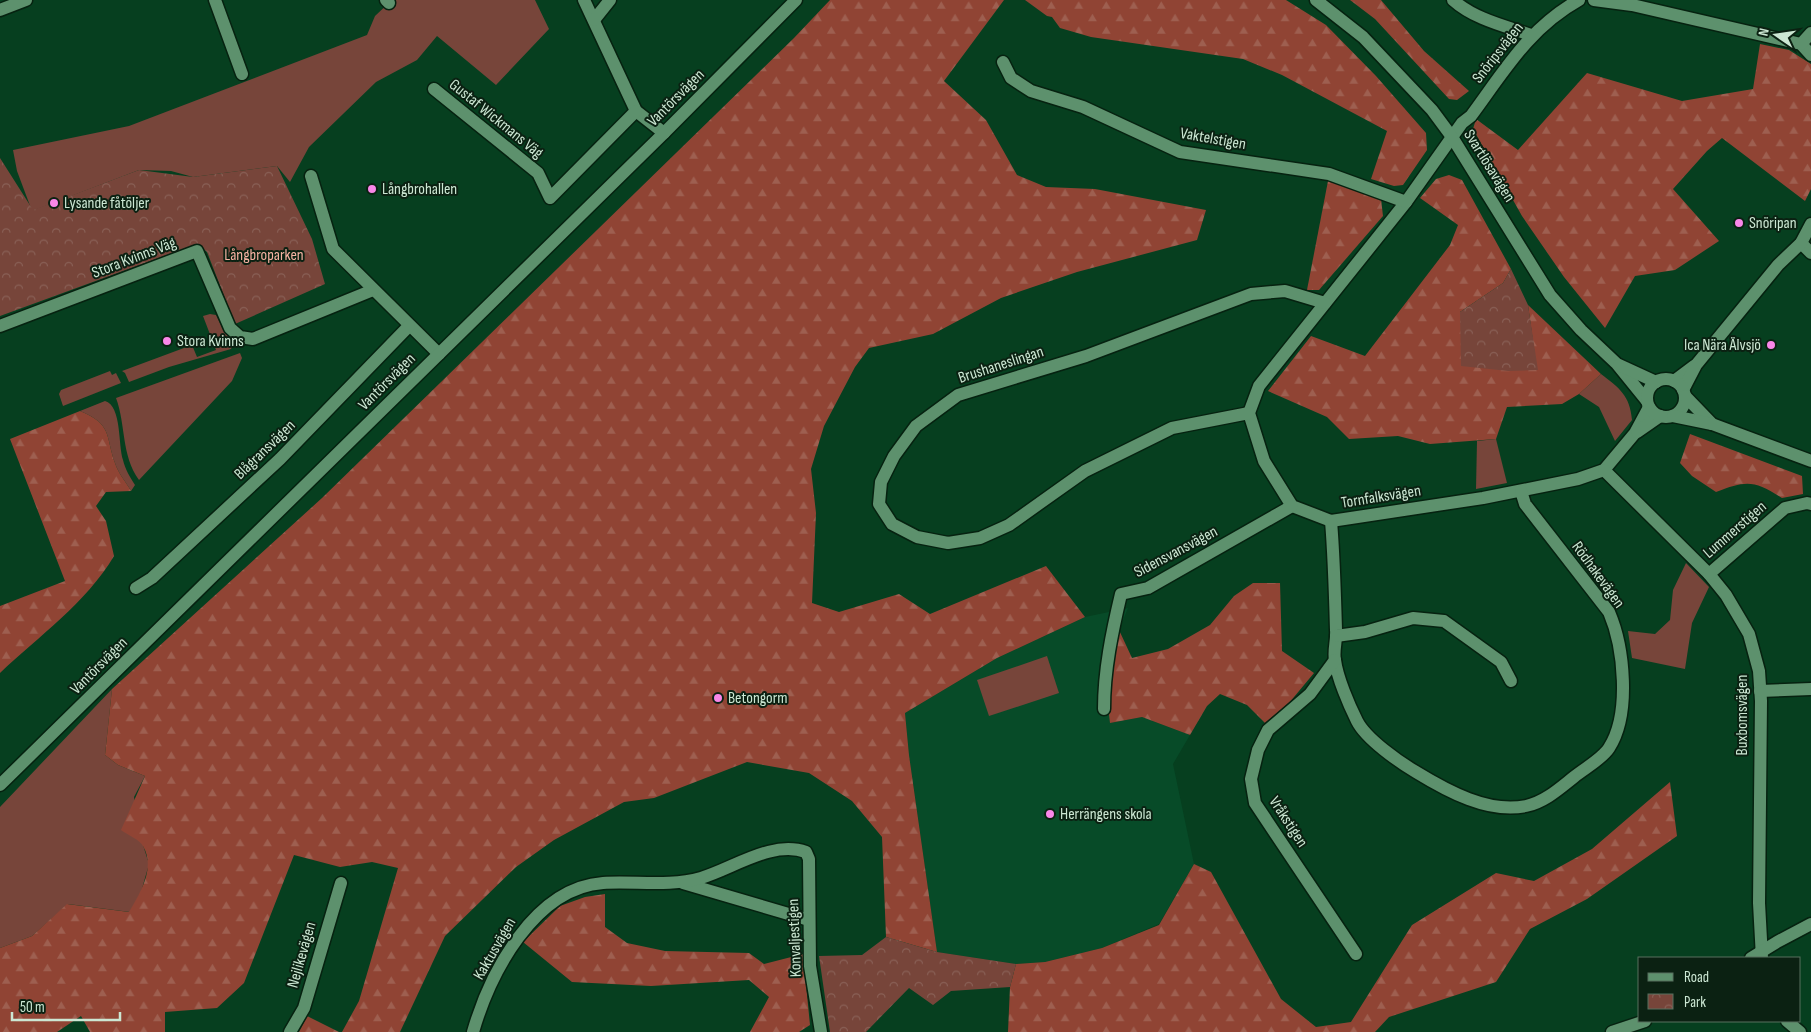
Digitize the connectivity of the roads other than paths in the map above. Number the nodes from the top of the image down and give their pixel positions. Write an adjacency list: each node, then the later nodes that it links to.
1 (26, 0): 11 (street)
2 (215, 0): 18 (street)
3 (584, 0): 12 (street)
4 (610, 0): 12 (street)
5 (796, 0): 21 (street, Vantörsvägen)
6 (1316, 0): 22 (street, Svartlösavägen)
7 (1453, 0): 14 (street)
8 (1579, 0): 14 (street, Snöripsvägen)
9 (1594, 0): 10 (street)
10 (1633, 3): 15 (street)
11 (0, 10)
12 (594, 20): 20 (street)
13 (1811, 33): 15 (street)
14 (1531, 35): 22 (street, Snöripsvägen)
15 (1801, 44): 16 (street)
16 (1811, 55)
17 (1003, 62): 24 (street, Vaktelstigen)
18 (242, 74)
19 (434, 89): 20 (street, Gustaf Wickmans Väg)
20 (636, 112): 21 (street)
21 (664, 133): 32 (street, Vantörsvägen)
22 (1452, 137): 24 (street); 33 (street, Svartlösavägen)
23 (311, 176): 28 (street)
24 (1406, 202): 29 (street)
25 (1811, 224): 26 (street)
26 (1801, 243): 27 (street); 35 (street)
27 (1811, 253)
28 (373, 290): 30 (street, Stora Kvinns Väg); 31 (street)
29 (1325, 303): 37 (street); 37 (street, Brushaneslingan)
30 (0, 326)
31 (409, 326): 32 (street); 48 (street, Blågransvägen)
32 (438, 354): 55 (street, Vantörsvägen)
33 (1617, 364): 34 (street, Svartlösavägen); 36 (street, Svartlösavägen)
34 (1656, 382): 35 (street); 36 (street)
35 (1681, 389): 38 (street); 39 (street)
36 (1648, 404): 38 (street); 40 (street, Tornfalksvägen)
37 (1249, 413): 45 (street)
38 (1666, 416): 39 (street); 40 (street, Tornfalksvägen)
39 (1712, 424): 41 (street)
40 (1635, 433): 42 (street, Tornfalksvägen)
41 (1811, 461)
42 (1604, 470): 43 (street, Tornfalksvägen); 47 (street, Buxbomsvägen)
43 (1521, 491): 46 (street, Tornfalksvägen); 50 (street, Rödhakevägen)
44 (1811, 504): 47 (street, Lummerstigen)
45 (1292, 506): 46 (street, Tornfalksvägen); 54 (street, Sidensvansvägen)
46 (1331, 521): 49 (street, Rödhakevägen)
47 (1709, 574): 53 (street, Buxbomsvägen)
48 (136, 588)
49 (1336, 636): 50 (street, Rödhakevägen); 51 (street)
50 (1335, 660): 61 (street, Vråkstigen)
51 (1512, 680)
52 (1811, 689): 53 (street)
53 (1760, 691): 62 (street, Buxbomsvägen)
54 (1104, 708)
55 (0, 785)
56 (798, 849): 57 (street, Kaktusvägen); 59 (street, Konvaljestigen)
57 (681, 882): 59 (street, Kaktusvägen); 66 (street, Kaktusvägen)
58 (341, 883): 65 (street, Nejlikevägen)
59 (810, 920): 67 (street, Konvaljestigen)
60 (1811, 924): 62 (street)
61 (1356, 954)
62 (1762, 955)
63 (1642, 1022): 68 (street)
64 (1788, 1022): 69 (street)
65 (290, 1032)
66 (473, 1032)
67 (821, 1032)
68 (1612, 1032)
69 (1800, 1032)

